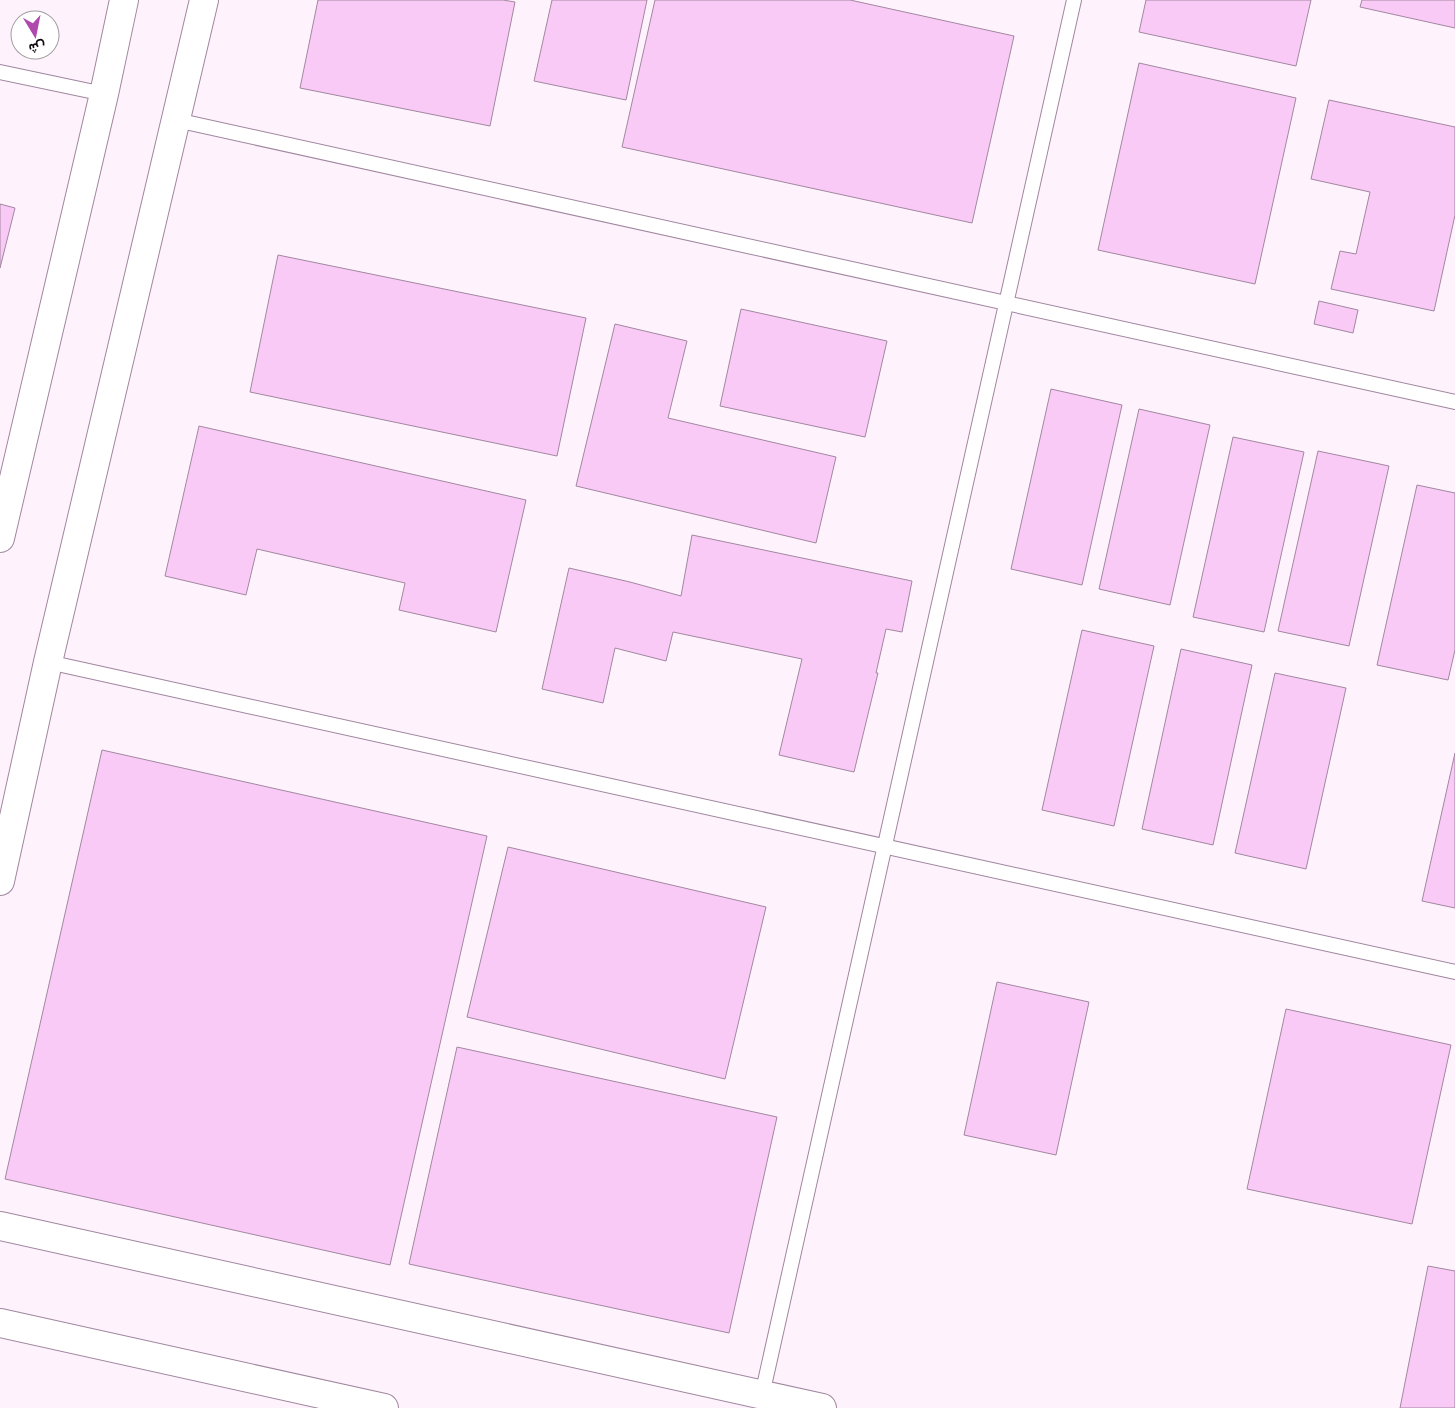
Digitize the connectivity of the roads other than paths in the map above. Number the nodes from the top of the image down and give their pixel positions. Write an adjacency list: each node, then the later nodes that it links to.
1 (124, 0): 5 (street)
2 (204, 0): 6 (street)
3 (1074, 0): 7 (lane)
4 (0, 72): 5 (lane)
5 (104, 94): 9 (street)
6 (176, 120): 7 (lane); 10 (street)
7 (1006, 302): 8 (lane); 11 (lane)
8 (1455, 402)
9 (0, 538)
10 (48, 662): 11 (lane); 12 (street)
11 (884, 846): 13 (lane); 16 (lane)
12 (0, 882)
13 (1455, 972)
14 (0, 1226): 16 (street)
15 (0, 1323): 17 (street)
16 (762, 1395): 18 (street)
17 (384, 1408)
18 (822, 1408)

